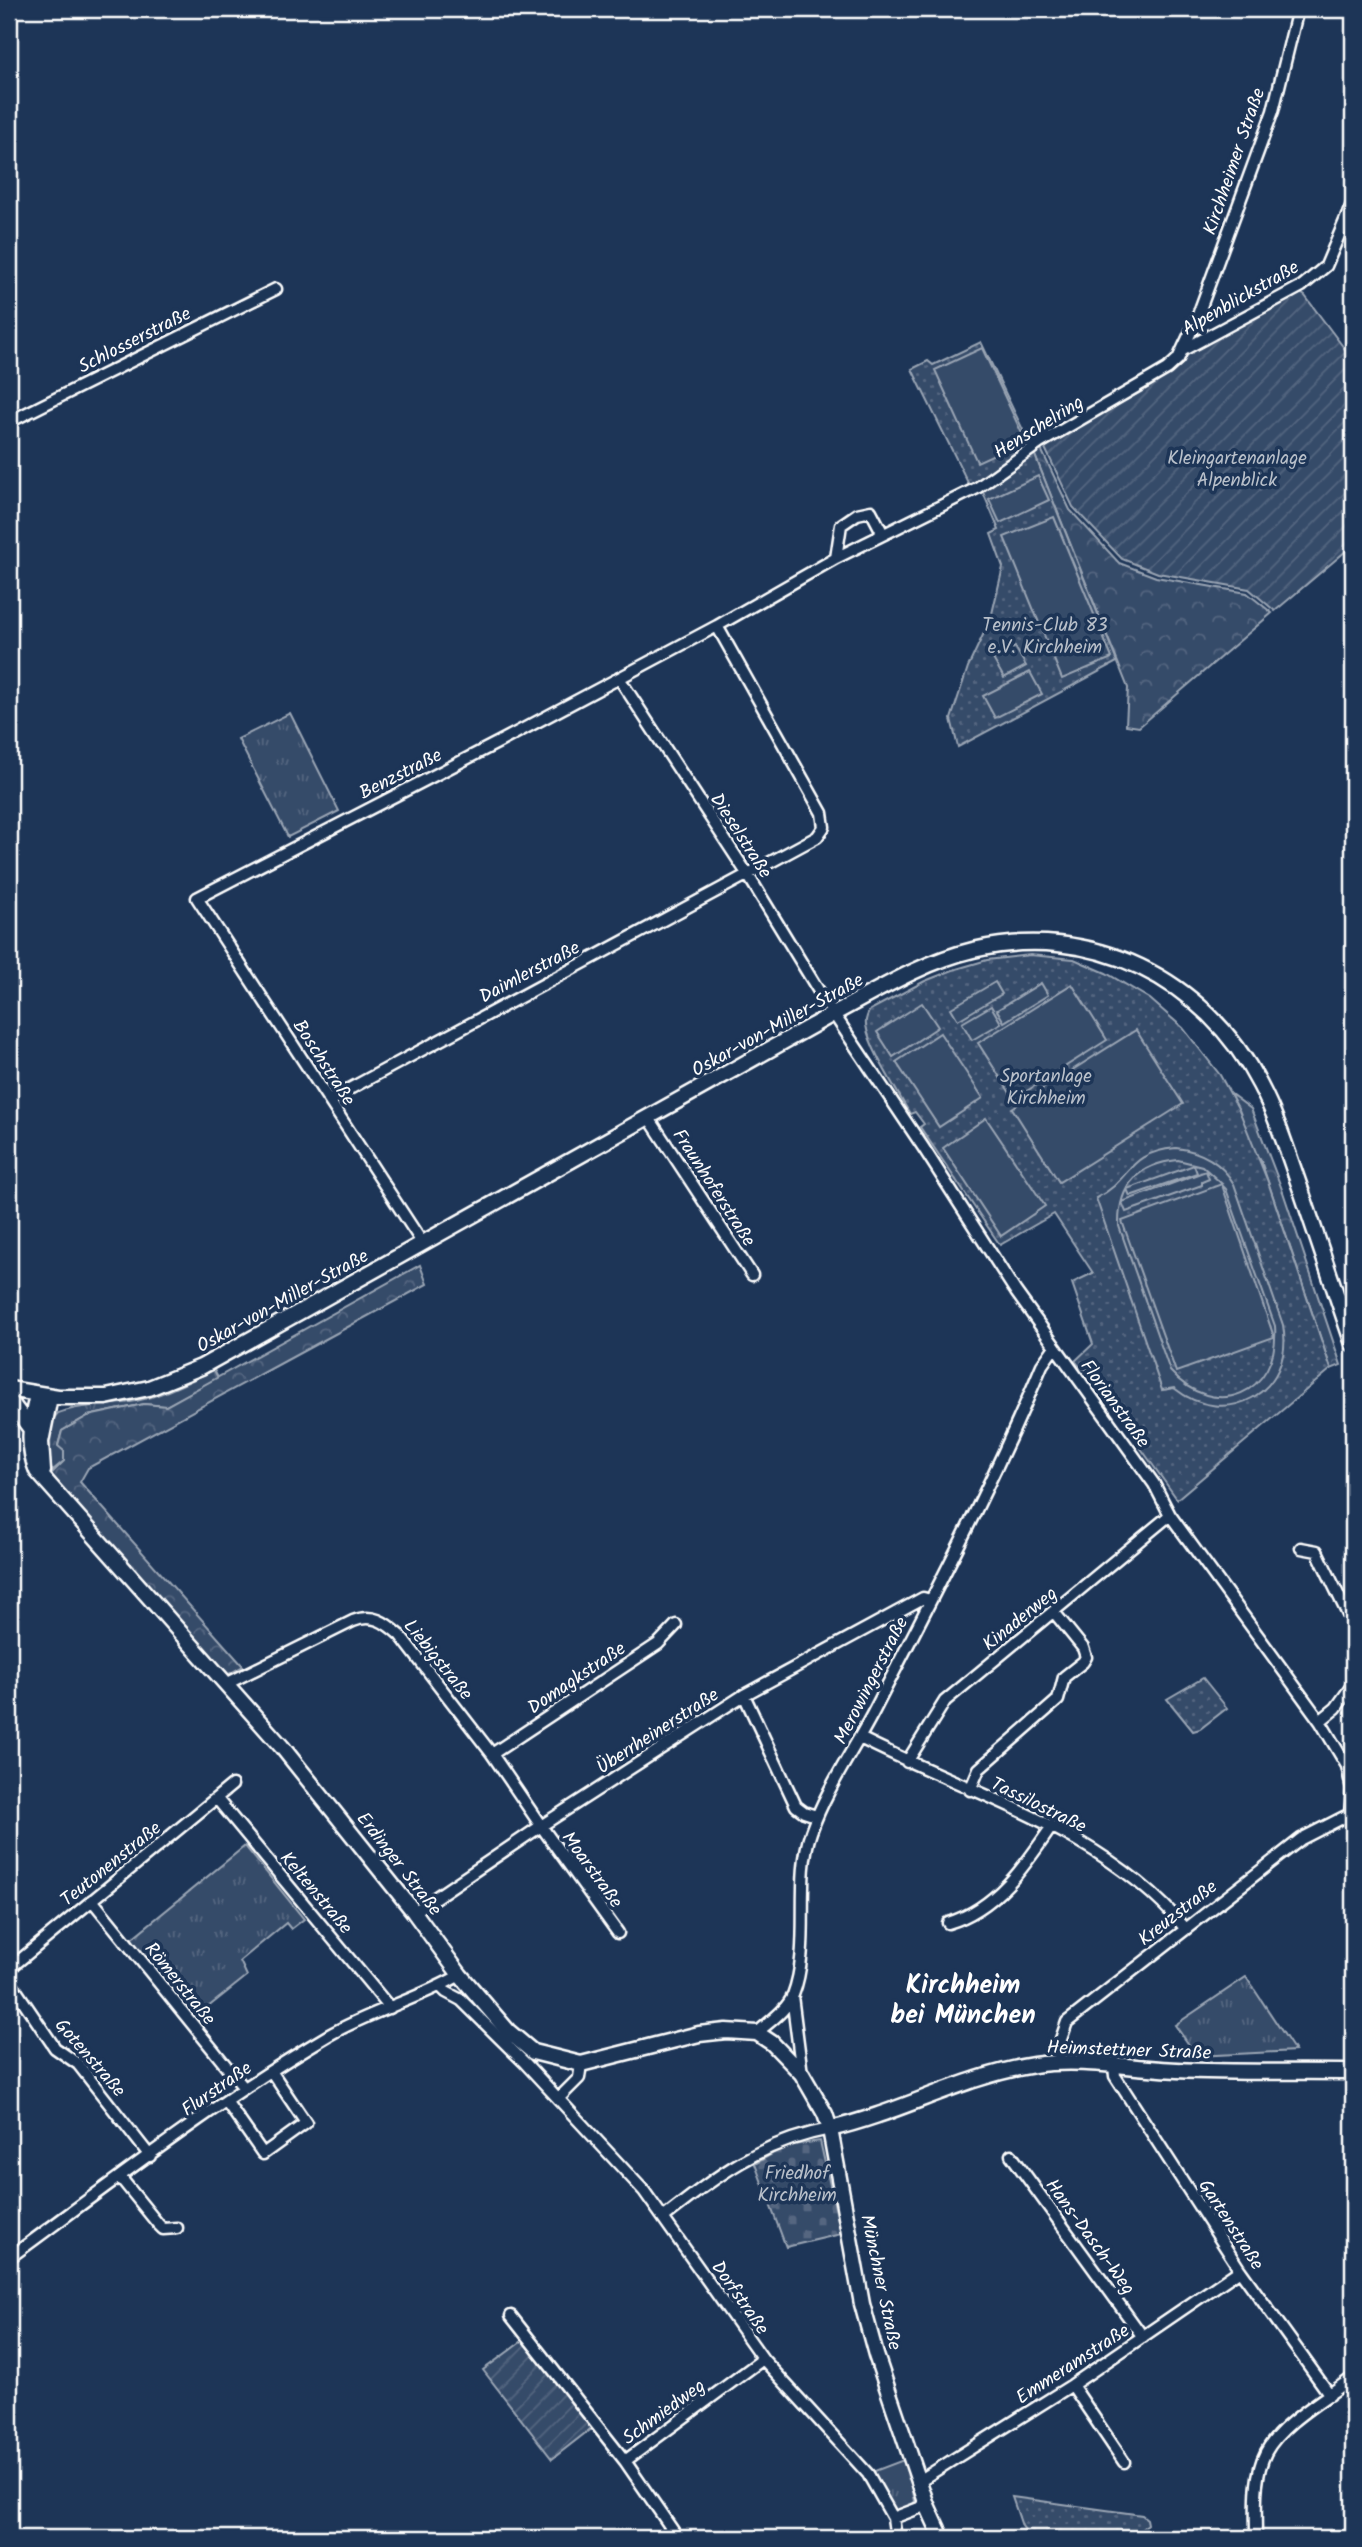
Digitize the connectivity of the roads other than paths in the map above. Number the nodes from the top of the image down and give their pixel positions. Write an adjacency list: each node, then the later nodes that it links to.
1 (1298, 9): 4 (street, Kirchheimer Straße)
2 (1353, 202): 5 (street, Alpenblickstraße)
3 (276, 289): 6 (street, Schlosserstraße)
4 (1195, 323): 5 (street, Henschelring)
5 (1183, 350): 7 (street, Henschelring)
6 (9, 422)
7 (880, 536): 8 (street, Henschelring); 8 (street)
8 (836, 558): 9 (street, Henschelring)
9 (717, 626): 10 (street, Henschelring); 11 (street)
10 (619, 678): 11 (street, Dieselstraße); 12 (street, Benzstraße)
11 (748, 875): 13 (street, Dieselstraße); 14 (street, Daimlerstraße)
12 (197, 898): 14 (street, Boschstraße)
13 (833, 1014): 15 (street, Oskar-von-Miller-Straße); 18 (street, Oskar-von-Miller-Straße); 19 (street, Florianstraße)
14 (329, 1100): 16 (street, Boschstraße)
15 (649, 1118): 16 (street, Oskar-von-Miller-Straße); 17 (street, Fraunhoferstraße)
16 (423, 1244): 21 (street, Oskar-von-Miller-Straße)
17 (752, 1275)
18 (1353, 1344)
19 (1054, 1348): 25 (street, Florianstraße); 27 (street, Merowingerstraße)
20 (9, 1389): 21 (street)
21 (44, 1396): 23 (street, Erdinger Straße); 24 (street)
22 (9, 1400): 23 (street)
23 (30, 1428): 24 (street, Erdinger Straße)
24 (45, 1479): 31 (street, Erdinger Straße)
25 (1170, 1515): 28 (street, Kinaderweg); 34 (street, Florianstraße)
26 (1301, 1548): 30 (street)
27 (930, 1600): 33 (street, Überrheinerstraße); 35 (street, Merowingerstraße)
28 (1054, 1612): 37 (street, Kinaderweg); 39 (street)
29 (676, 1625): 36 (street, Domagkstraße)
30 (1353, 1625)
31 (228, 1684): 36 (street, Liebigstraße); 46 (street, Erdinger Straße)
32 (1353, 1684): 34 (street)
33 (744, 1695): 42 (street); 43 (street, Überrheinerstraße)
34 (1320, 1721): 41 (street, Florianstraße)
35 (860, 1738): 37 (street, Tassilostraße); 42 (street, Merowingerstraße)
36 (492, 1754): 43 (street, Liebigstraße)
37 (907, 1762): 39 (street, Tassilostraße)
38 (232, 1785): 40 (street, Teutonenstraße)
39 (970, 1790): 44 (street, Tassilostraße)
40 (217, 1799): 45 (street, Teutonenstraße); 55 (street, Keltenstraße)
41 (1352, 1815): 48 (street, Kreuzstraße)
42 (816, 1816): 54 (street, Merowingerstraße)
43 (541, 1826): 46 (street, Überrheinerstraße); 49 (street, Moarstraße)
44 (1052, 1826): 47 (street); 48 (street, Tassilostraße)
45 (92, 1900): 50 (street, Teutonenstraße); 64 (street, Römerstraße)
46 (414, 1912): 51 (street, Erdinger Straße)
47 (948, 1923)
48 (1185, 1928): 58 (street, Kreuzstraße)
49 (618, 1933)
50 (9, 1969)
51 (460, 1975): 53 (street, Flurstraße); 57 (street, Erdinger Straße)
52 (9, 1980): 68 (street, Gotenstraße)
53 (441, 1987): 55 (street, Flurstraße); 57 (street, Dorfstraße)
54 (792, 1996): 56 (street, Merowingerstraße); 63 (street)
55 (390, 2008): 61 (street, Flurstraße)
56 (757, 2033): 59 (street, Erdinger Straße); 63 (street)
57 (529, 2057): 59 (street, Erdinger Straße); 65 (street, Dorfstraße)
58 (1059, 2063): 60 (street, Heimstettner Straße); 67 (street, Heimstettner Straße)
59 (581, 2064): 65 (street)
60 (1114, 2066): 62 (street, Heimstettner Straße); 74 (street, Gartenstraße)
61 (271, 2071): 64 (street, Flurstraße); 66 (street)
62 (1353, 2072)
63 (802, 2074): 67 (street, Münchner Straße)
64 (244, 2088): 66 (street, Flurstraße)
65 (559, 2098): 71 (street, Dorfstraße)
66 (226, 2101): 68 (street, Flurstraße)
67 (830, 2129): 71 (street); 83 (street, Münchner Straße)
68 (150, 2155): 70 (street, Flurstraße)
69 (1011, 2155): 76 (street, Hans-Dasch-Weg)
70 (120, 2177): 72 (street); 73 (street, Flurstraße)
71 (663, 2218): 77 (street, Dorfstraße)
72 (177, 2228)
73 (9, 2258)
74 (1240, 2270): 76 (street, Emmeramstraße); 80 (street, Gartenstraße)
75 (511, 2316): 81 (street)
76 (1143, 2337): 79 (street, Emmeramstraße)
77 (763, 2359): 81 (street, Schmiedweg); 85 (street, Dorfstraße)
78 (1353, 2377): 80 (street)
79 (1072, 2385): 82 (street); 83 (street, Emmeramstraße)
80 (1330, 2395): 89 (street)
81 (625, 2460): 86 (street, Schmiedweg)
82 (1124, 2462)
83 (919, 2481): 84 (street, Münchner Straße)
84 (927, 2505): 85 (street); 88 (street, Münchner Straße)
85 (893, 2518): 87 (street)
86 (678, 2538)
87 (896, 2538)
88 (942, 2538)
89 (1256, 2538)

